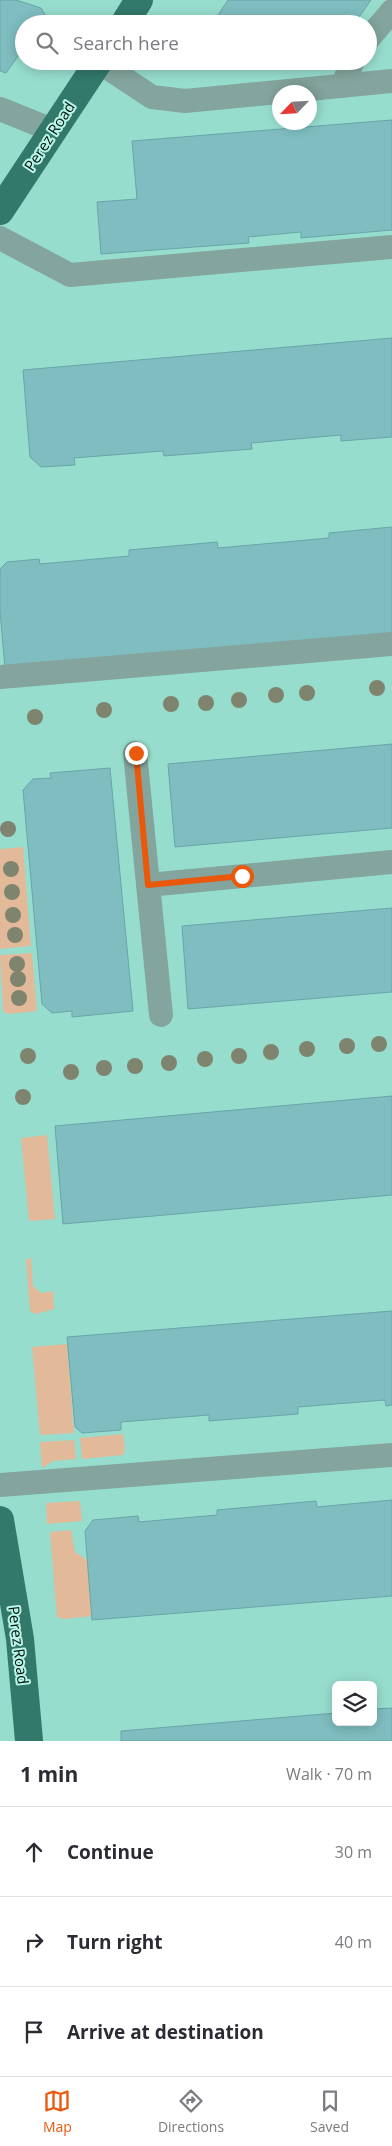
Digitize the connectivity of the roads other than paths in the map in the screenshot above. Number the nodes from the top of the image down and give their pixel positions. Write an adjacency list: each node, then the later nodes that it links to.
1 (392, 11): 2 (street)
2 (377, 28)
3 (93, 70): 9 (main road, Perez Road)
4 (112, 70): 7 (street)
5 (349, 70): 7 (street)
6 (392, 81): 7 (street)
7 (342, 86)
8 (0, 109): 9 (street)
9 (52, 130): 10 (main road, Perez Road)
10 (0, 211)
11 (0, 238): 12 (street)
12 (392, 247)
13 (392, 644): 14 (street)
14 (0, 677)
15 (136, 753): 17 (street)
16 (392, 862): 17 (street)
17 (148, 885): 18 (street)
18 (161, 1015)
19 (392, 1455): 20 (street)
20 (0, 1485)
21 (0, 1520): 22 (main road, Perez Road)
22 (29, 1741)

